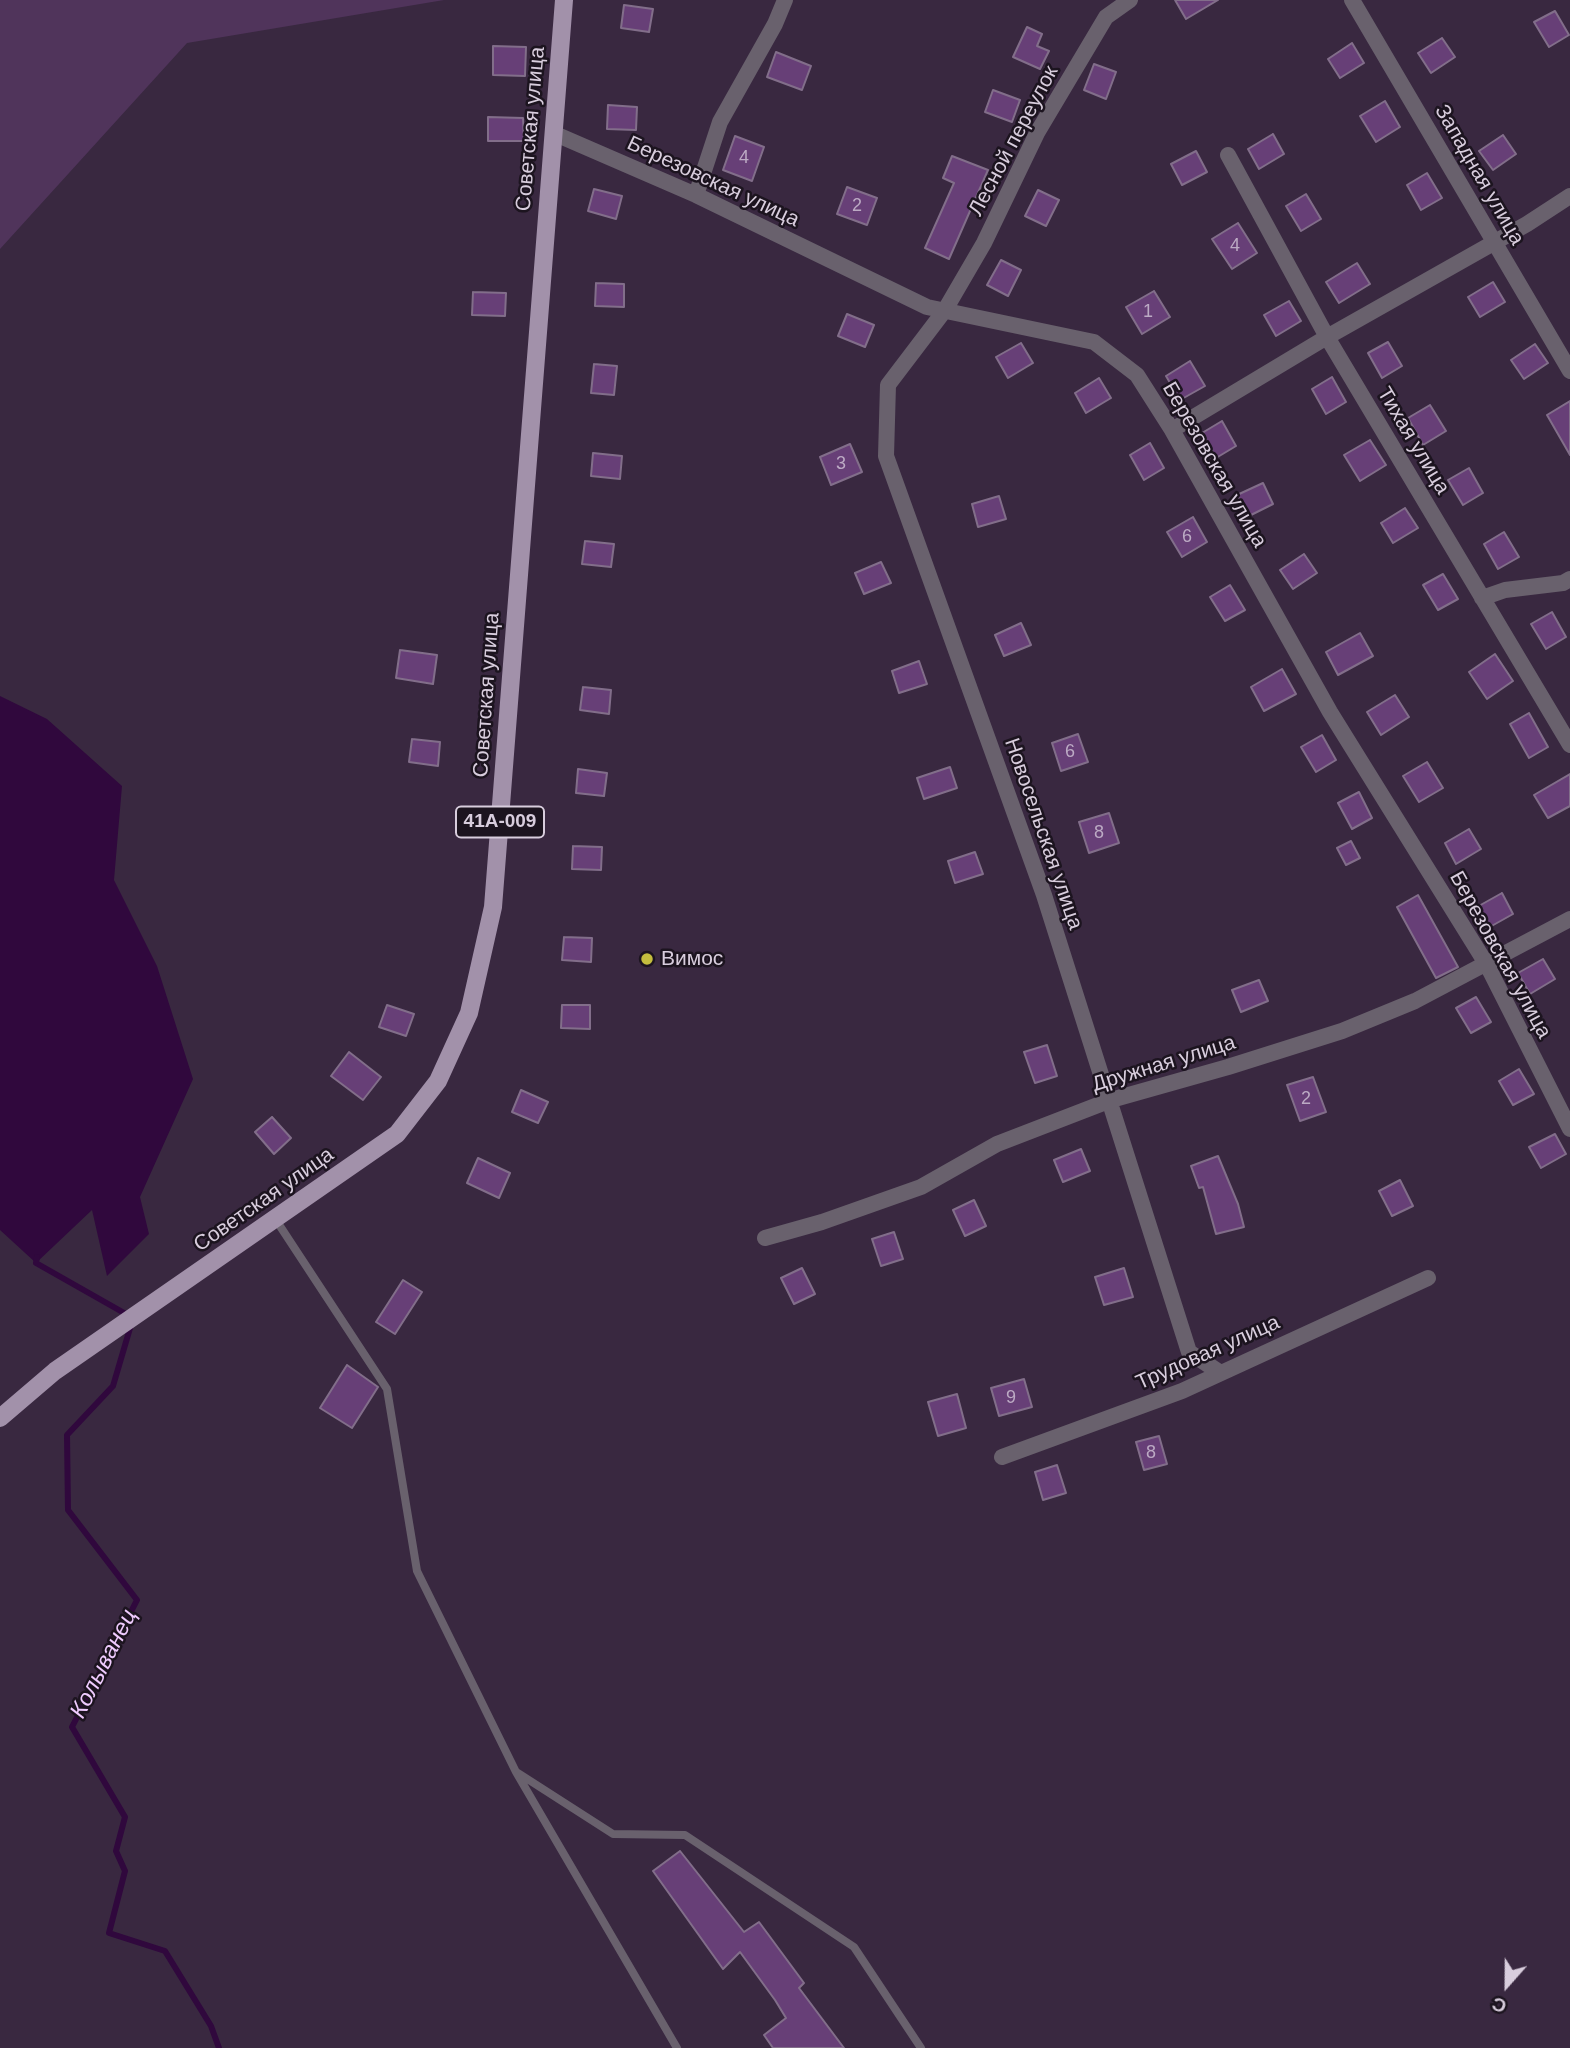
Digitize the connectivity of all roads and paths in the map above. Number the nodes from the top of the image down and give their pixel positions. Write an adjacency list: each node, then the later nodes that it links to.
1 (564, 0): 5 (main road, Советская улица / 41А-009)
2 (785, 0): 7 (street)
3 (1130, 0): 10 (street, Лесной переулок)
4 (1352, 0): 9 (street, Западная улица)
5 (553, 133): 7 (street, Березовская улица); 21 (main road, Советская улица / 41А-009)
6 (1228, 155): 11 (street, Тихая улица)
7 (696, 195): 10 (street, Березовская улица)
8 (1570, 196): 9 (street)
9 (1494, 242): 11 (street); 12 (street, Западная улица)
10 (945, 310): 13 (street, Березовская улица); 19 (street, Новосельская улица)
11 (1327, 337): 13 (street); 15 (street, Тихая улица)
12 (1570, 371)
13 (1172, 430): 18 (street, Березовская улица)
14 (1570, 579): 15 (street)
15 (1482, 598): 16 (street, Тихая улица)
16 (1570, 745)
17 (1570, 919): 18 (street, Дружная улица)
18 (1487, 965): 19 (street, Дружная улица); 20 (street, Березовская улица)
19 (1111, 1100): 22 (street, Дружная улица); 24 (street, Новосельская улица)
20 (1570, 1129)
21 (276, 1220): 25 (main road, Советская улица / 41А-009); 27 (lane)
22 (765, 1238)
23 (1428, 1278): 24 (street, Трудовая улица)
24 (1219, 1372): 26 (street, Трудовая улица)
25 (0, 1418)
26 (1002, 1457)
27 (516, 1772): 28 (lane); 29 (lane)
28 (677, 2048)
29 (921, 2048)

